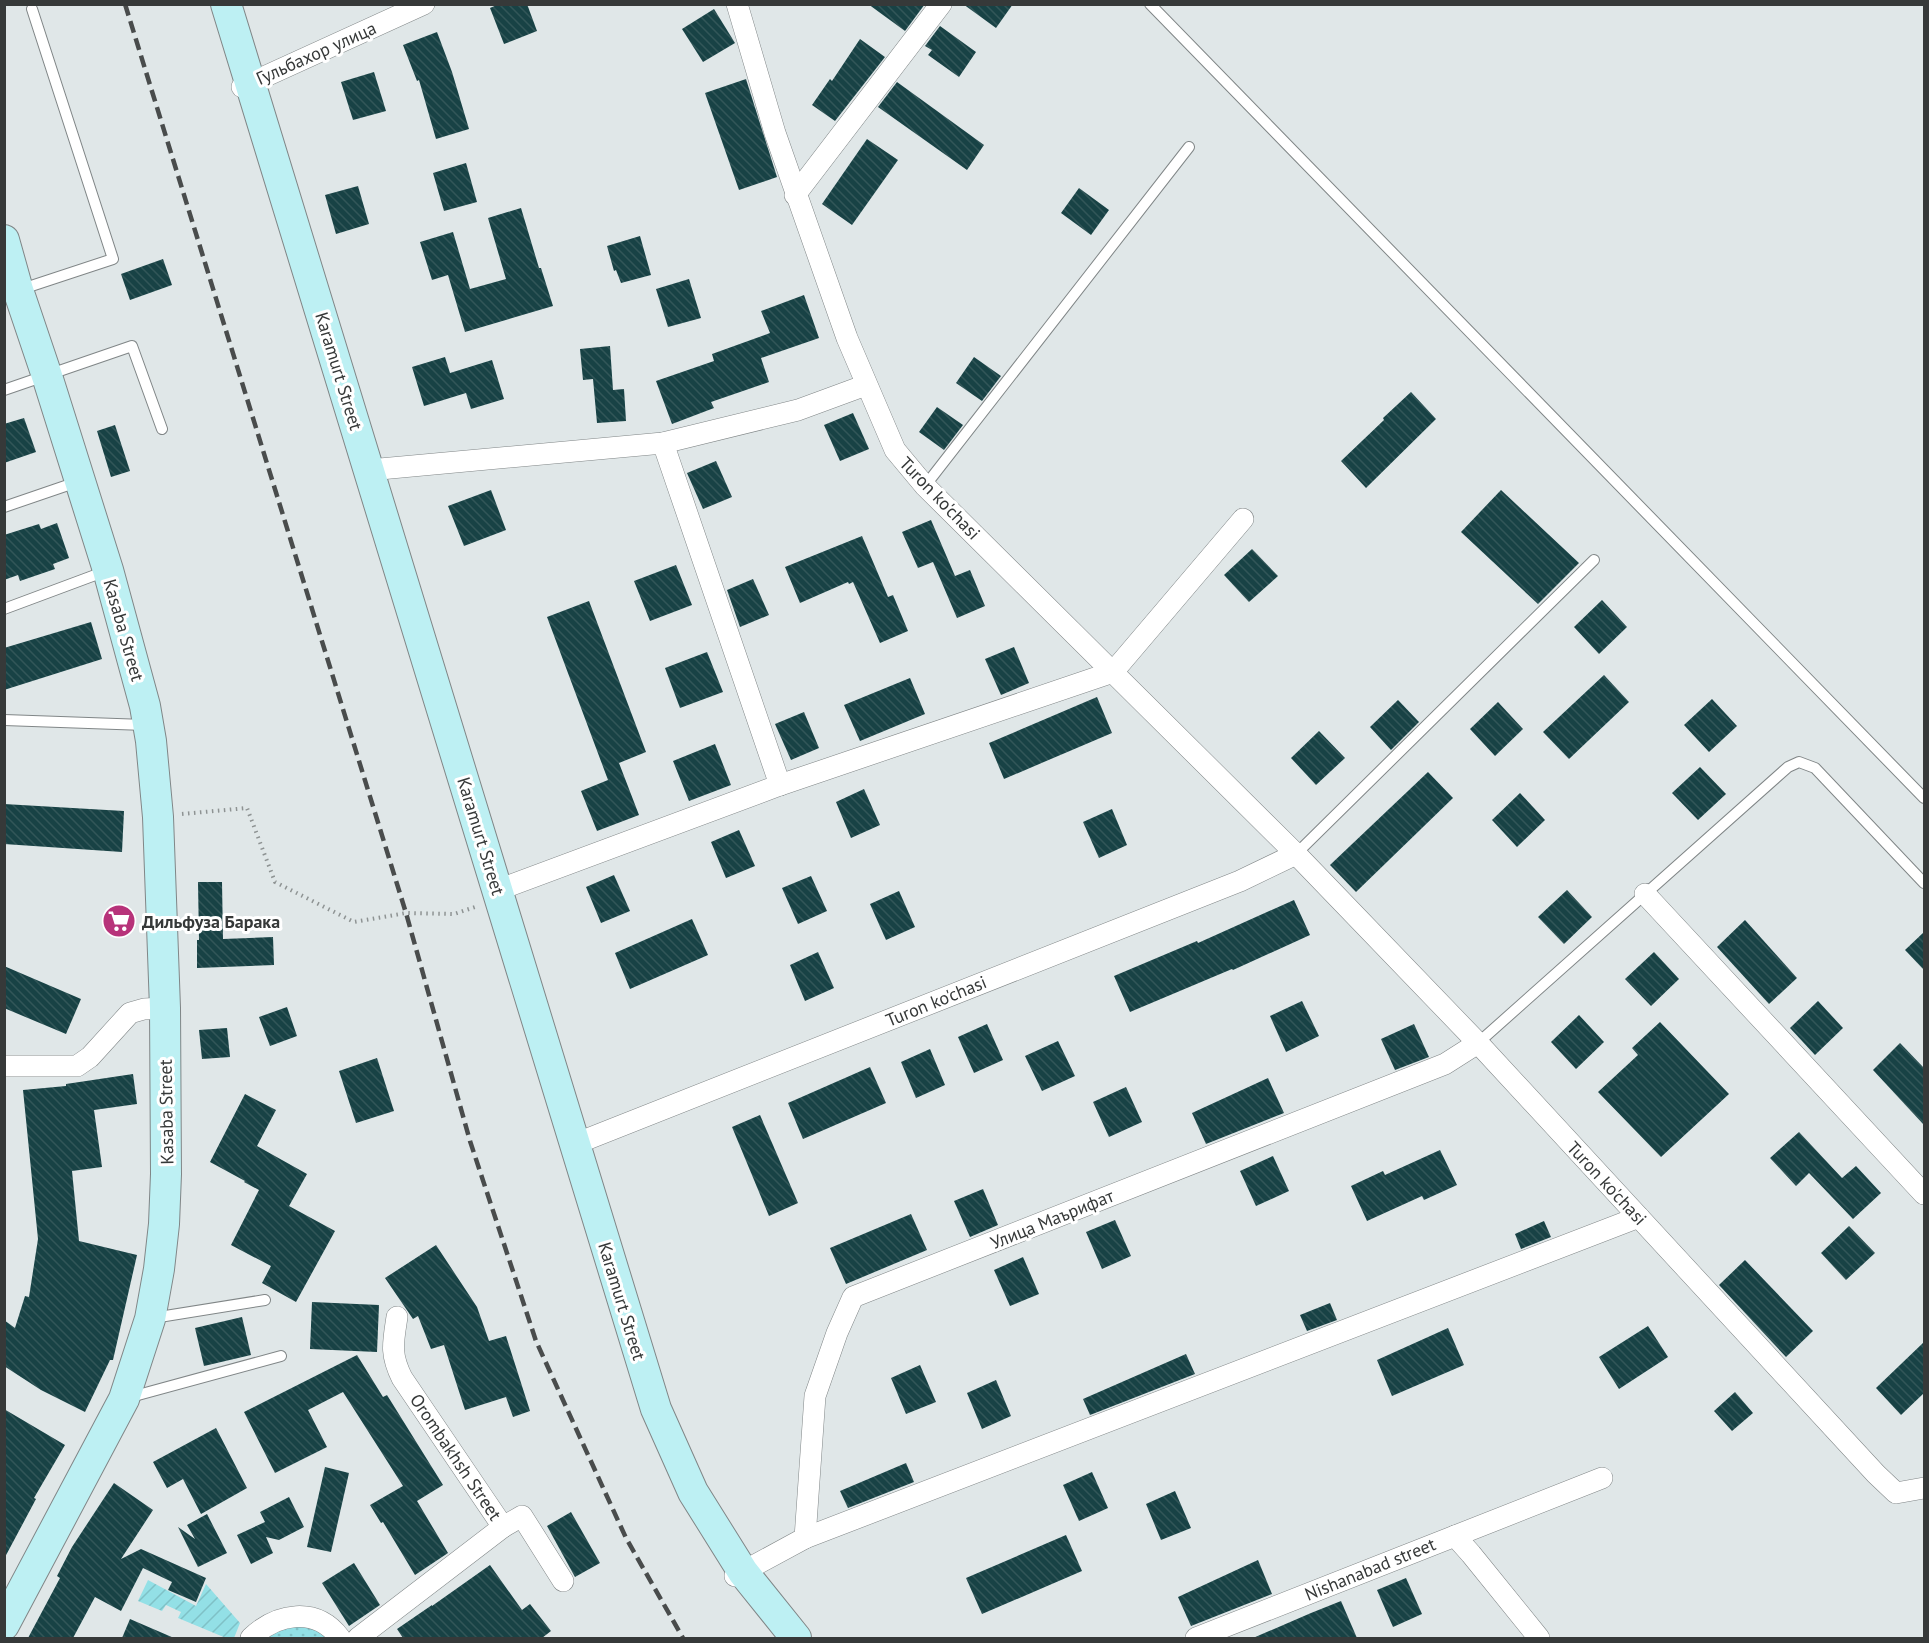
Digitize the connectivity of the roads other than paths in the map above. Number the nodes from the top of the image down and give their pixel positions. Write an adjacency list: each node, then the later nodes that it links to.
1 (216, 4): 8 (main road, Karamurt Street)
2 (226, 4): 8 (main road, Karamurt Street)
3 (424, 4): 8 (street, Гульбахор улица)
4 (737, 4): 10 (street, Turon ko'chasi)
5 (941, 4): 10 (street)
6 (1150, 4): 30 (lane)
7 (32, 9): 12 (lane)
8 (246, 85): 18 (main road, Karamurt Street); 34 (main road, Karamurt Street)
9 (1189, 147): 20 (lane)
10 (795, 195): 14 (street, Turon ko'chasi)
11 (4, 240): 12 (main road, Kasaba Street)
12 (18, 290): 13 (main road, Kasaba Street)
13 (47, 376): 15 (lane); 16 (lane); 19 (main road, Kasaba Street)
14 (866, 385): 17 (street); 20 (street, Turon ko'chasi)
15 (4, 390)
16 (162, 429)
17 (663, 443): 18 (street); 29 (street)
18 (369, 470): 34 (main road, Karamurt Street)
19 (80, 481): 21 (lane); 24 (main road, Kasaba Street)
20 (925, 486): 26 (street, Turon ko'chasi)
21 (4, 507)
22 (1243, 519): 26 (street)
23 (1594, 560): 31 (lane)
24 (108, 570): 25 (lane, Kasaba Street); 28 (main road, Kasaba Street)
25 (4, 609)
26 (1113, 672): 29 (street); 31 (street, Turon ko'chasi)
27 (4, 720): 28 (lane)
28 (149, 725): 35 (main road, Kasaba Street)
29 (780, 784): 34 (street)
30 (1924, 798)
31 (1296, 854): 36 (street, Turon ko'chasi); 38 (street, Turon ko'chasi)
32 (1924, 883): 33 (lane)
33 (1645, 894): 36 (lane); 39 (street)
34 (494, 896): 38 (main road, Karamurt Street); 51 (main road, Karamurt Street)
35 (165, 1008): 37 (street); 43 (main road, Kasaba Street)
36 (1479, 1043): 40 (street, Turon ko'chasi); 50 (street, Улица Маърифат)
37 (4, 1066)
38 (575, 1144): 51 (main road, Karamurt Street)
39 (1924, 1194)
40 (1639, 1217): 47 (street, Turon ko'chasi); 50 (street)
41 (265, 1300): 43 (lane)
42 (398, 1317): 48 (street, Orombakhsh Street)
43 (150, 1319): 45 (main road, Kasaba Street)
44 (281, 1356): 45 (lane)
45 (124, 1399): 53 (main road, Kasaba Street)
46 (1602, 1478): 49 (street)
47 (1924, 1488)
48 (503, 1527): 52 (street); 56 (street, Orombakhsh Street)
49 (1455, 1536): 59 (street, Nishanabad street); 60 (street, Nishanabad street)
50 (805, 1538): 51 (street)
51 (739, 1574): 57 (main road, Karamurt Street); 58 (main road, Karamurt Street)
52 (563, 1581)
53 (4, 1625)
54 (251, 1638): 55 (street)
55 (340, 1638)
56 (358, 1638)
57 (785, 1638)
58 (796, 1638)
59 (1196, 1638)
60 (1539, 1638)

